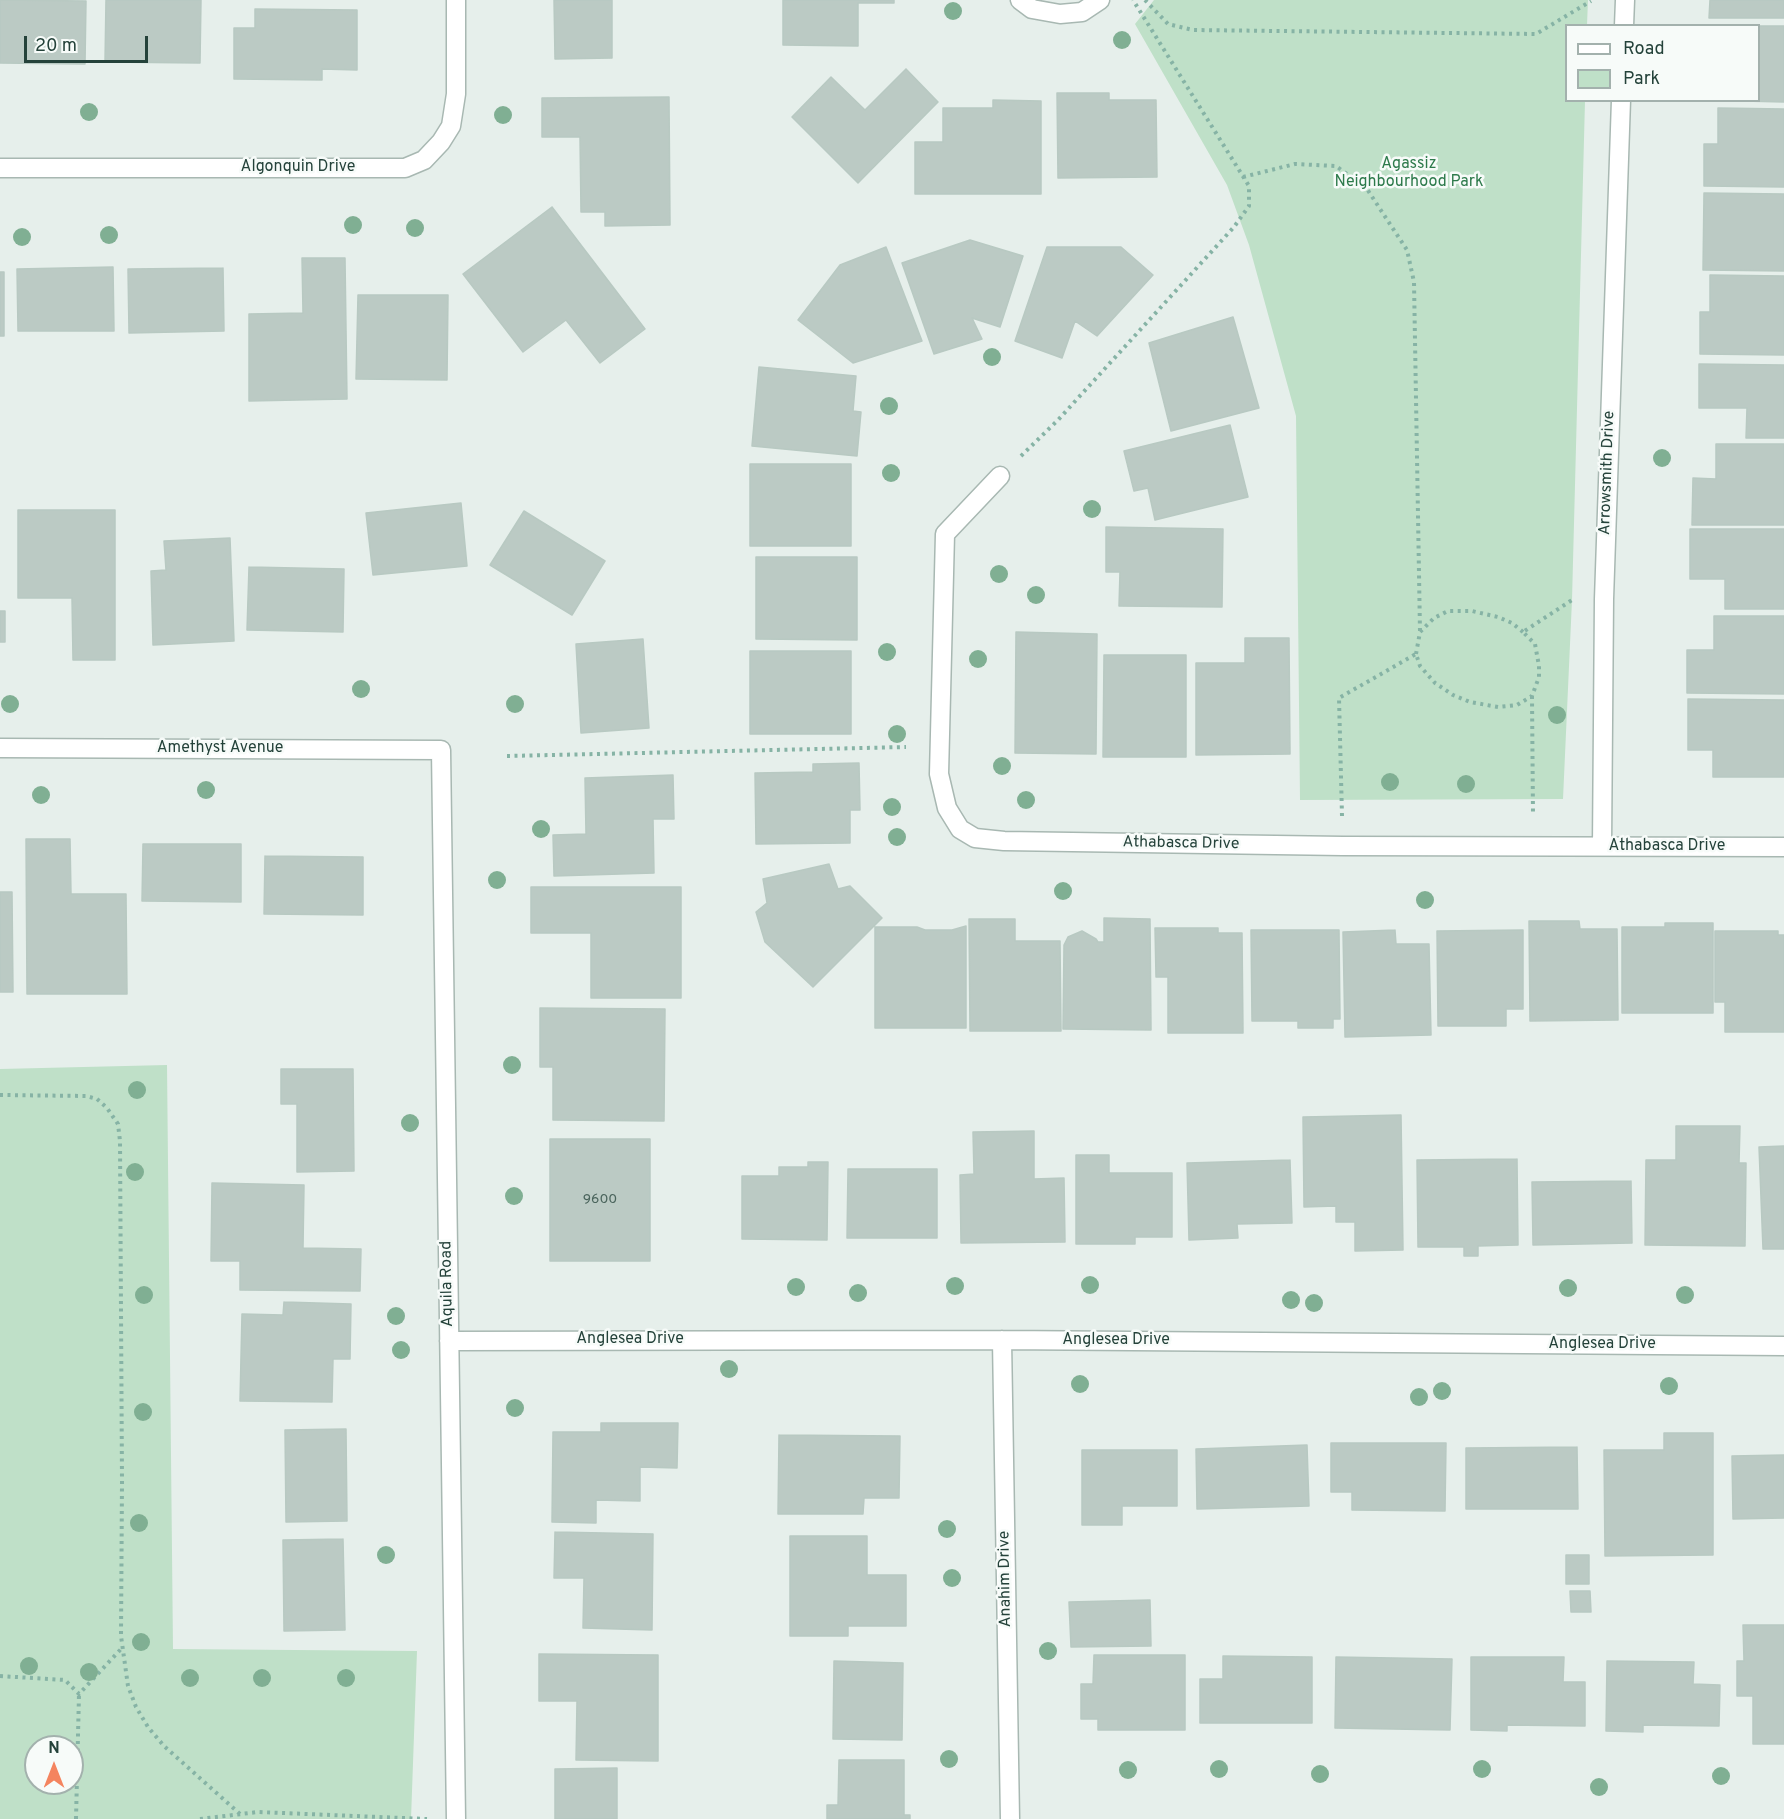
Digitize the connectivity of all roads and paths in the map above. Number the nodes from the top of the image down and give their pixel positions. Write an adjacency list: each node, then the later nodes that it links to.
1 (456, 0): 10 (street, Algonquin Drive)
2 (1020, 0): 3 (street)
3 (1100, 0)
4 (1133, 0): 11 (path)
5 (1145, 0): 7 (path)
6 (1625, 0): 8 (street)
7 (1591, 1)
8 (1624, 24)
9 (1621, 102): 13 (street, Arrowsmith Drive)
10 (0, 168)
11 (1244, 177): 12 (path); 14 (path)
12 (1000, 476): 22 (street, Athabasca Drive)
13 (1604, 599): 15 (path); 24 (street, Arrowsmith Drive)
14 (1420, 632): 15 (path); 16 (path)
15 (1523, 632): 17 (path)
16 (1416, 654): 17 (path); 22 (path)
17 (1532, 696): 23 (path)
18 (906, 747): 21 (path)
19 (0, 748): 20 (street, Amethyst Avenue)
20 (441, 750): 28 (street, Aquila Road)
21 (507, 756)
22 (1343, 846): 23 (street, Athabasca Drive)
23 (1533, 846): 24 (street, Athabasca Drive)
24 (1602, 846): 25 (street, Athabasca Drive)
25 (1784, 847)
26 (0, 1095): 30 (path)
27 (1002, 1340): 28 (street, Anglesea Drive); 29 (street, Anglesea Drive); 38 (street, Anahim Drive)
28 (449, 1341): 37 (street, Aquila Road)
29 (1784, 1346)
30 (122, 1648): 32 (path); 33 (path)
31 (0, 1676): 32 (path)
32 (79, 1694): 34 (path)
33 (240, 1814): 35 (path); 36 (path)
34 (76, 1819)
35 (200, 1819)
36 (429, 1819)
37 (456, 1819)
38 (1010, 1819)

